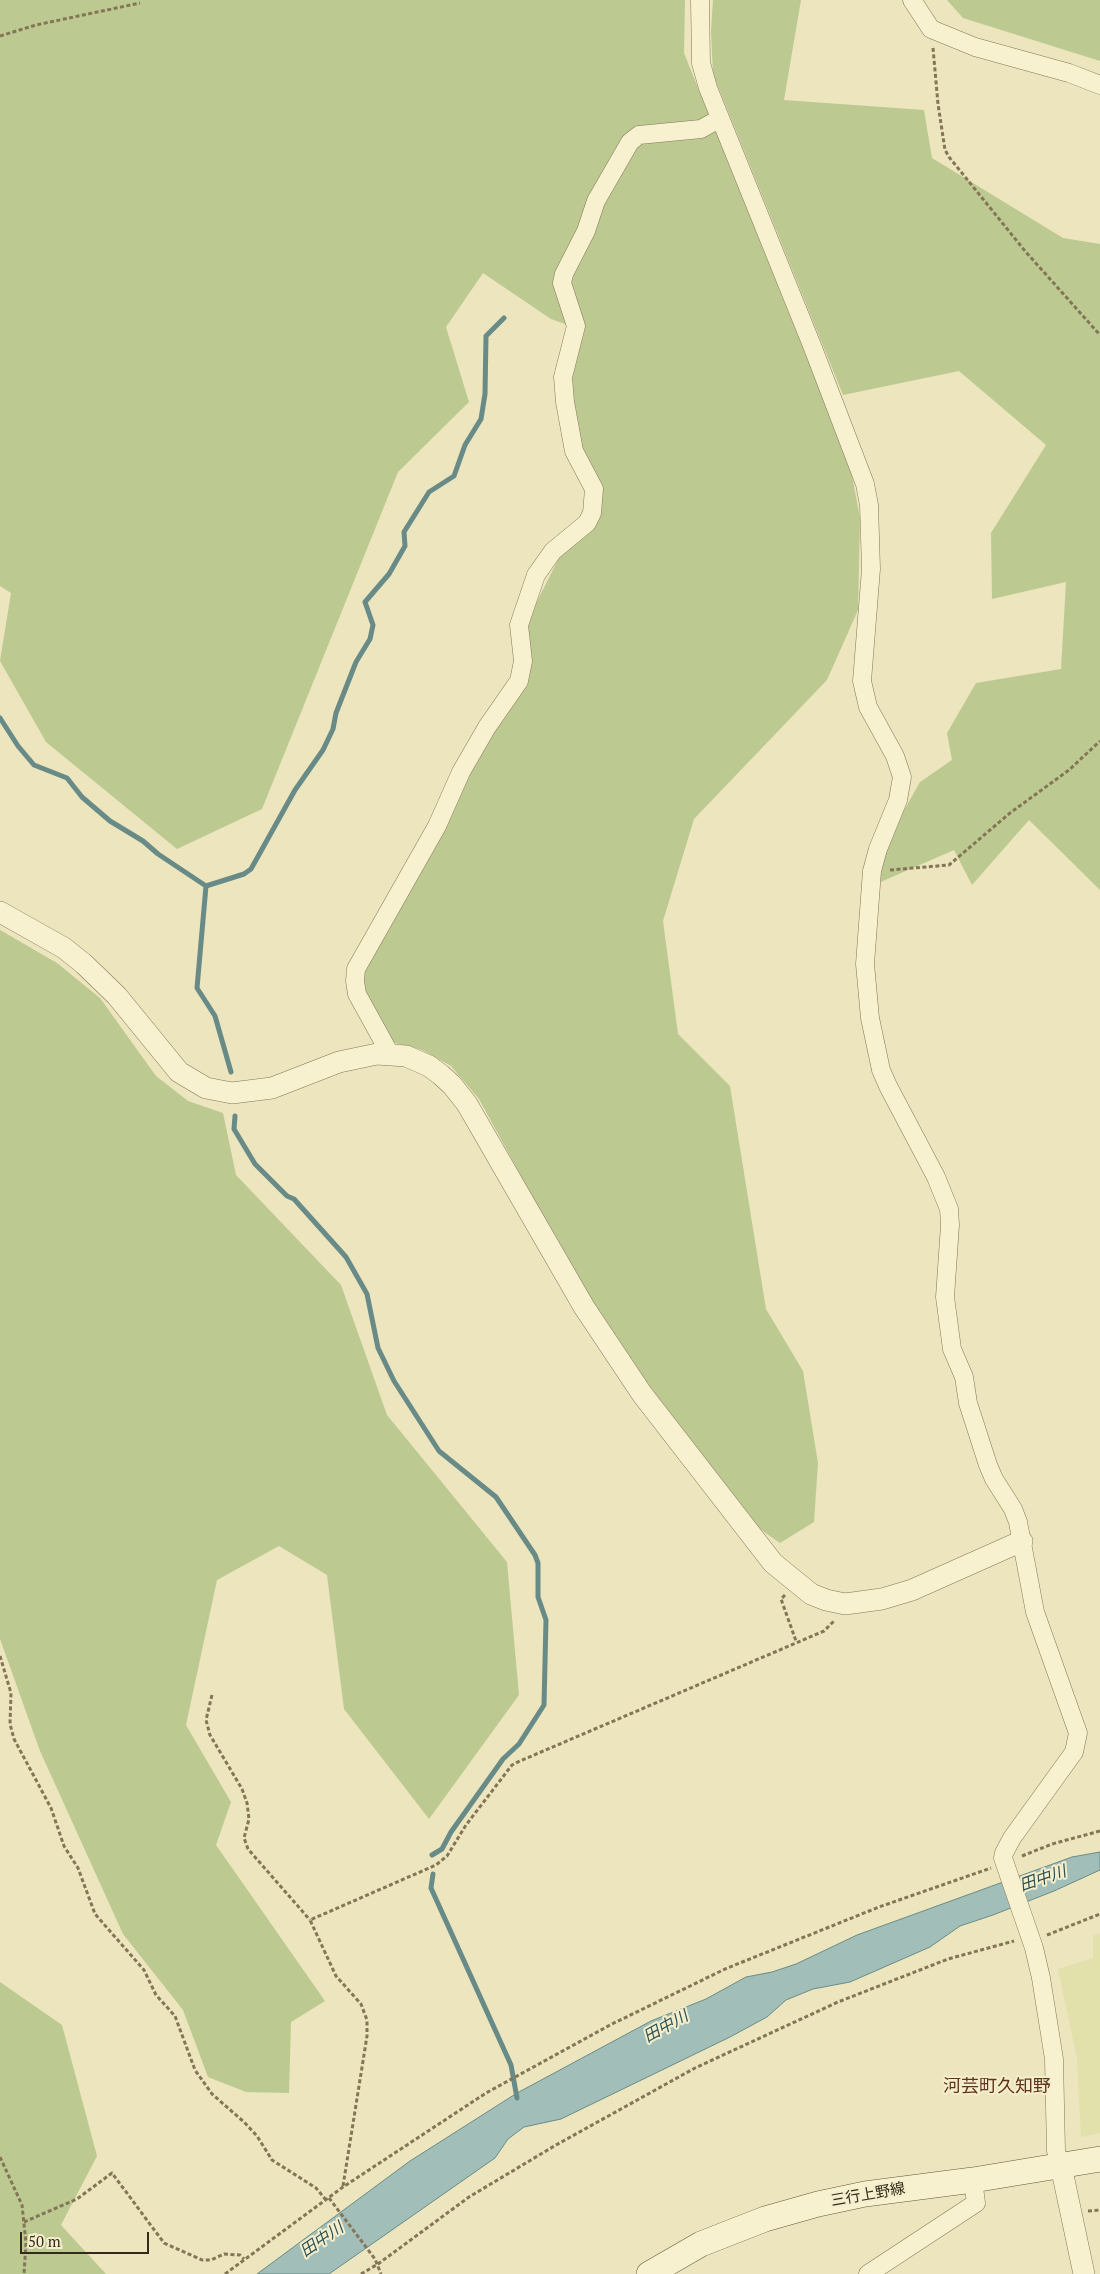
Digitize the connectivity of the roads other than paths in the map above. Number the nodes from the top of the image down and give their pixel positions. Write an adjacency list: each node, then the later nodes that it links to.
1 (700, 0): 4 (street)
2 (912, 0): 3 (street)
3 (1100, 85)
4 (719, 119): 6 (street); 7 (street)
5 (0, 912): 6 (street)
6 (390, 1054): 7 (street)
7 (1022, 1542): 9 (street)
8 (1100, 2159): 9 (main road, 三行上野線)
9 (1061, 2166): 10 (main road, 三行上野線); 13 (street)
10 (973, 2180): 11 (main road, 三行上野線); 12 (street)
11 (649, 2274)
12 (868, 2274)
13 (1084, 2274)

